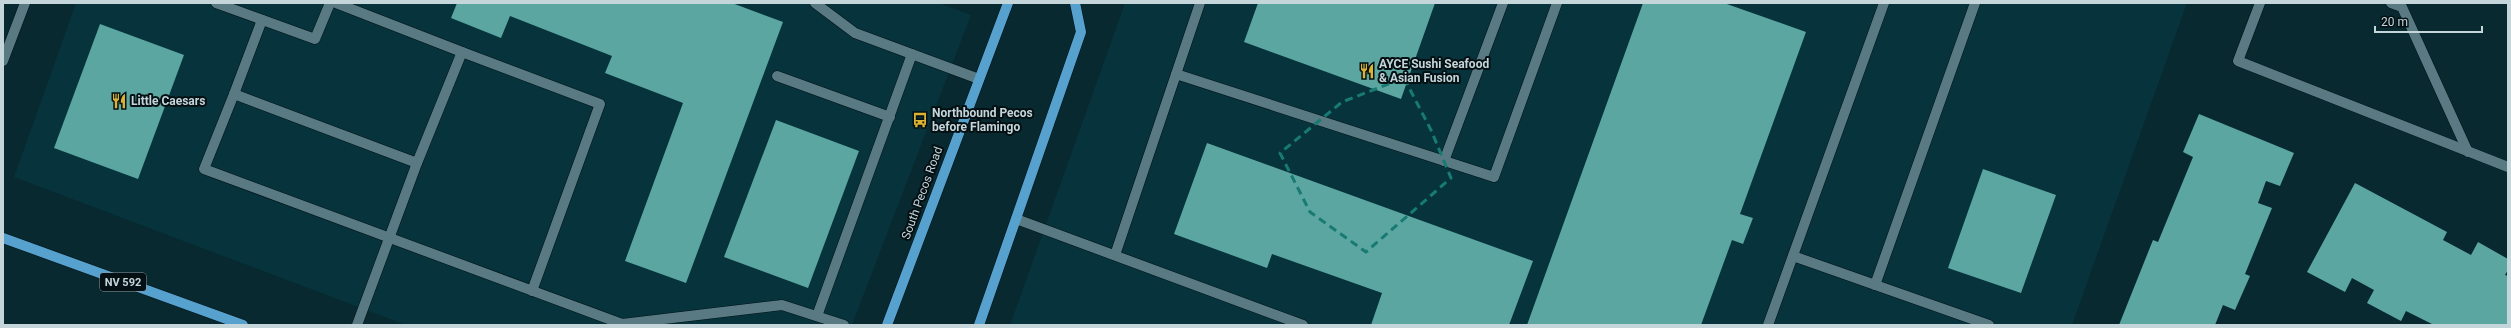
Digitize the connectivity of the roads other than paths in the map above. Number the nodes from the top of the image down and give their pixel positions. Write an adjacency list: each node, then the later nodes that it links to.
1 (25, 3): 18 (lane)
2 (216, 3): 15 (lane)
3 (330, 3): 15 (lane)
4 (336, 3): 16 (lane)
5 (814, 3): 17 (lane)
6 (1008, 3): 21 (main road, South Pecos Road)
7 (1075, 3): 28 (main road)
8 (1200, 3): 19 (lane)
9 (1503, 3): 25 (lane)
10 (1557, 3): 25 (lane)
11 (1975, 3): 33 (lane)
12 (2260, 3): 24 (lane)
13 (2391, 3): 24 (lane)
14 (1881, 4): 32 (lane)
15 (262, 20): 22 (lane)
16 (462, 52): 26 (lane); 34 (lane)
17 (912, 54): 21 (lane); 23 (lane)
18 (3, 61)
19 (1176, 74): 25 (lane); 31 (lane)
20 (777, 76): 23 (lane)
21 (979, 79): 40 (main road, South Pecos Road)
22 (234, 94): 26 (lane); 30 (lane)
23 (890, 116): 35 (lane)
24 (2468, 152): 27 (lane)
25 (1444, 161)
26 (417, 163): 30 (lane)
27 (2508, 167)
28 (1016, 218): 31 (lane); 41 (main road)
29 (3, 238): 37 (main road, NV 592)
30 (390, 238): 34 (lane); 38 (lane)
31 (1115, 255): 42 (lane)
32 (1793, 256): 33 (lane); 43 (lane)
33 (1875, 285): 44 (lane)
34 (532, 291): 36 (lane)
35 (817, 316): 36 (lane); 39 (lane)
36 (622, 324)
37 (243, 325)
38 (357, 325)
39 (844, 325)
40 (887, 325)
41 (979, 325)
42 (1303, 325)
43 (1768, 325)
44 (1989, 325)

